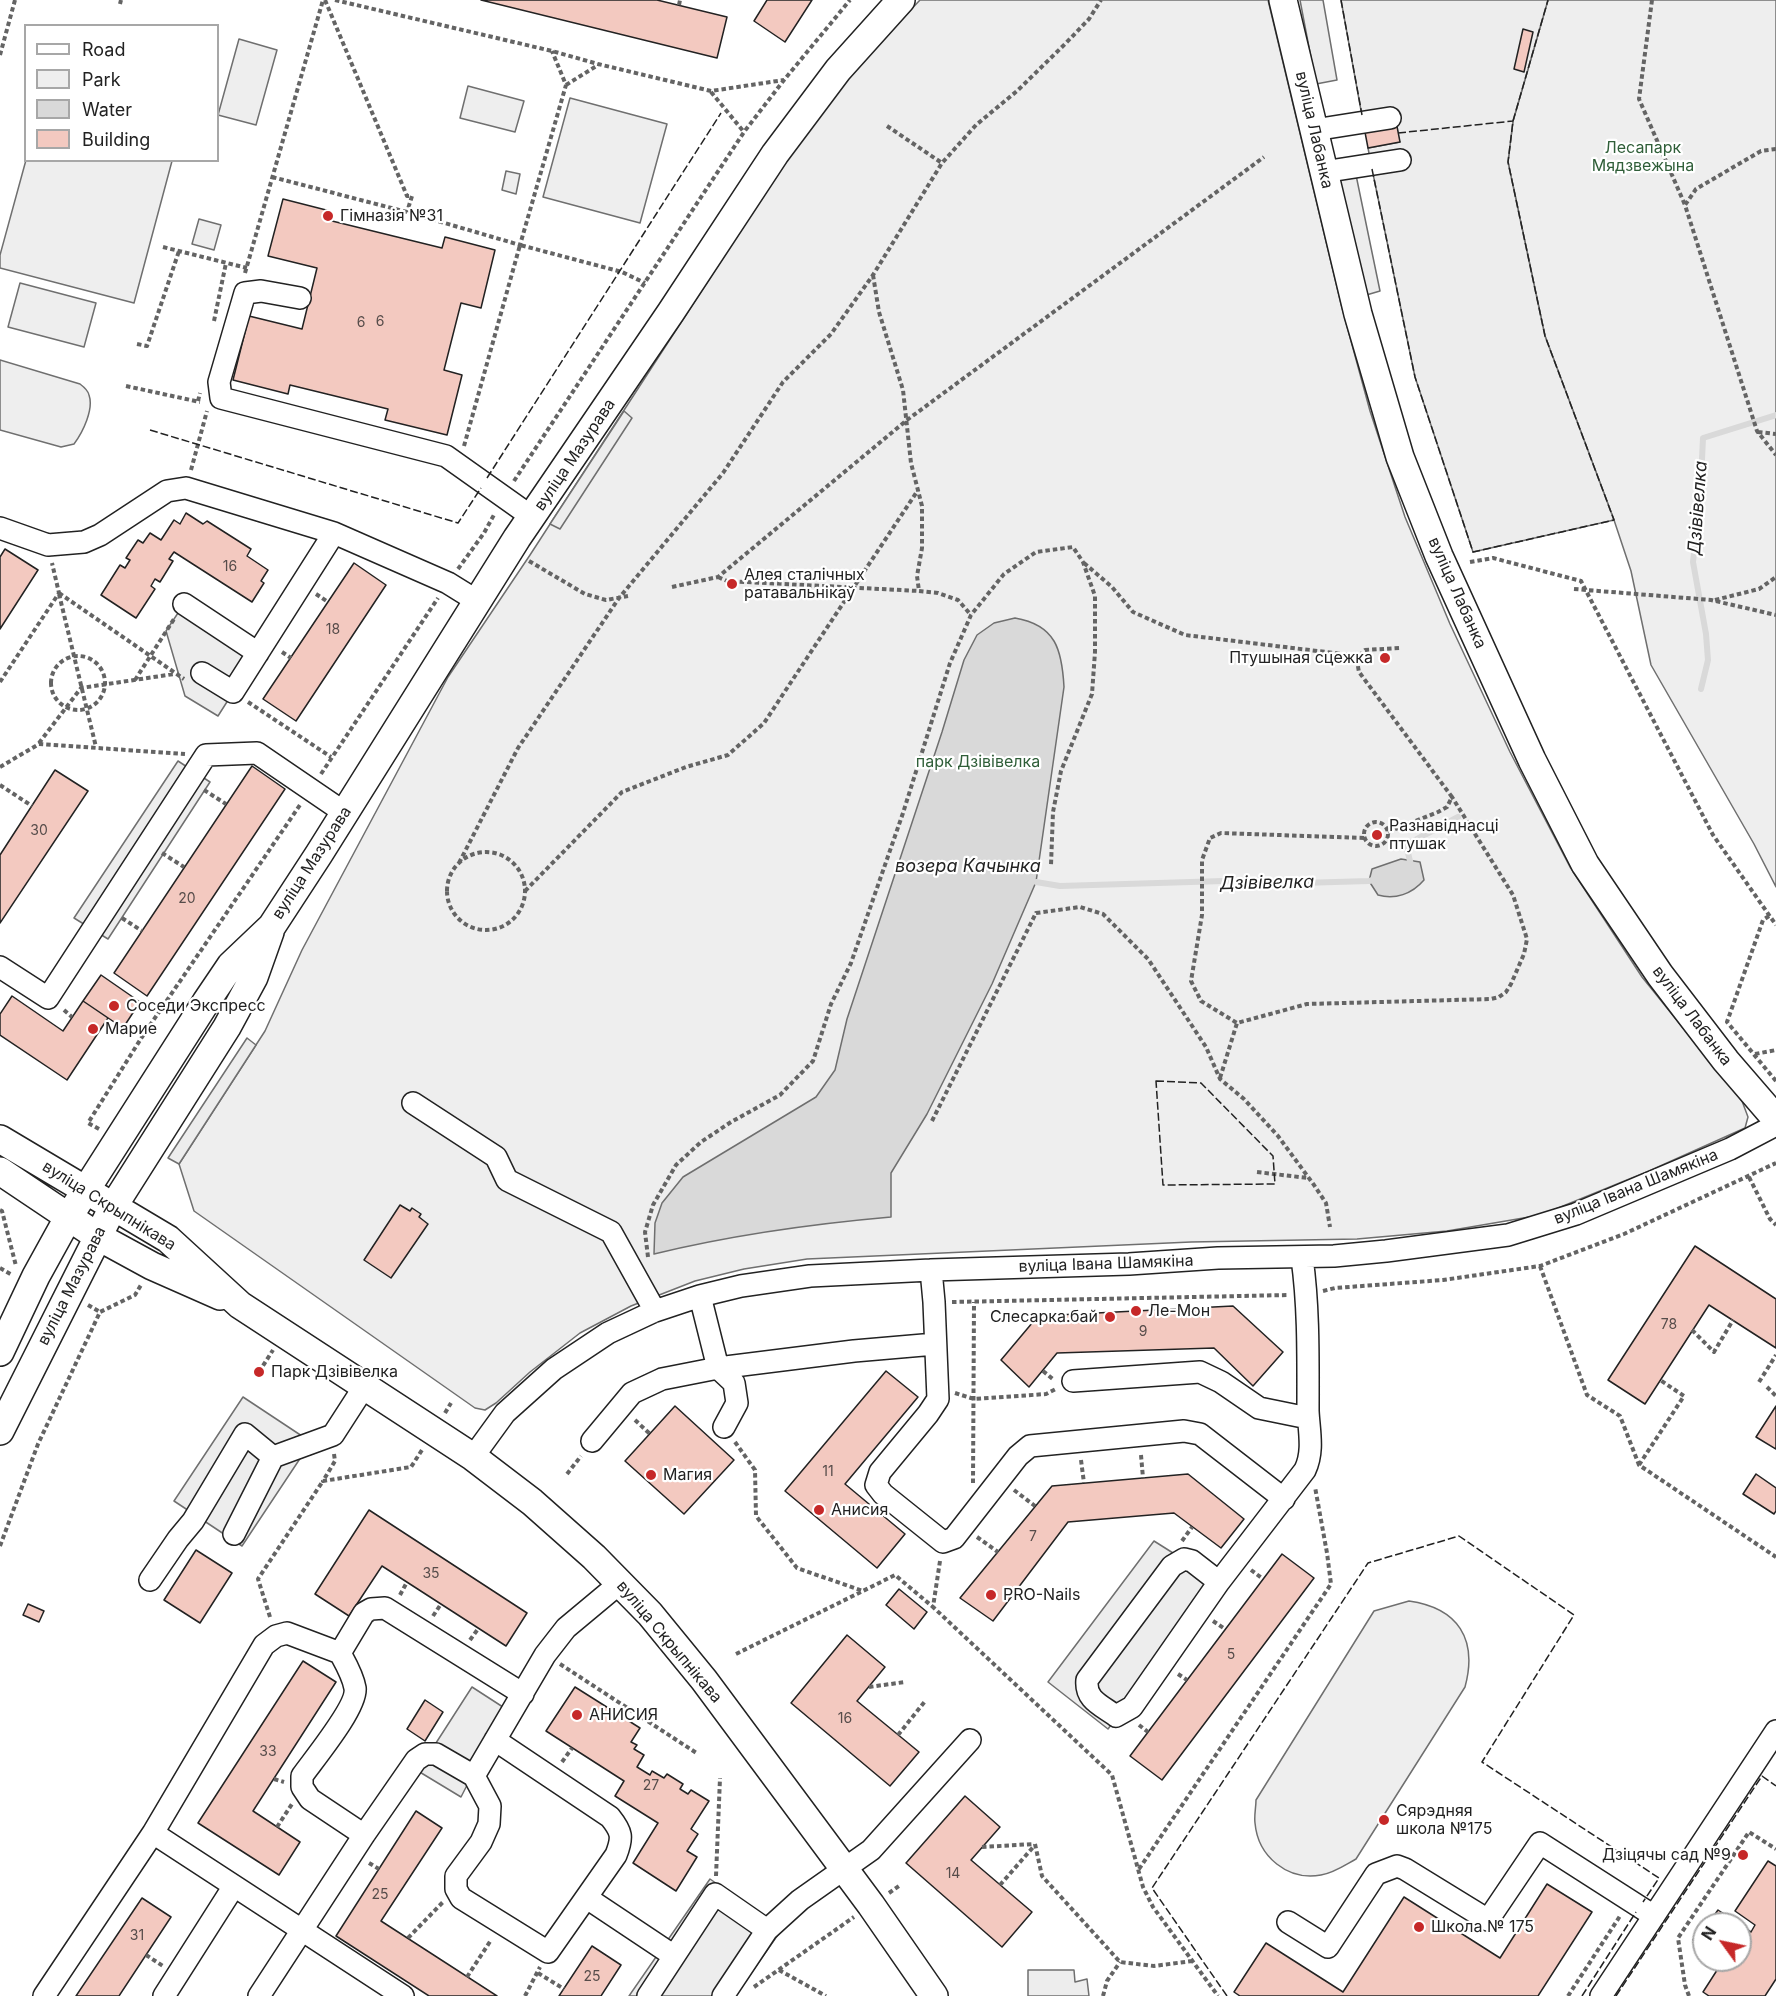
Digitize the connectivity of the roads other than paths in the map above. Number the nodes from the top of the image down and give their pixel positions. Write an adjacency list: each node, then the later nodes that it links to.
1 (901, 0): 8 (main road, вуліца Мазурава)
2 (1283, 0): 4 (main road, вуліца Лабанка)
3 (1390, 118): 4 (street)
4 (1314, 130): 6 (main road, вуліца Лабанка)
5 (1400, 160): 6 (street)
6 (1323, 172): 19 (main road, вуліца Лабанка)
7 (300, 298): 8 (street)
8 (532, 517): 11 (main road, вуліца Мазурава)
9 (0, 528): 10 (street)
10 (334, 533): 11 (street); 13 (street)
11 (477, 601): 15 (main road, вуліца Мазурава)
12 (184, 604): 13 (street)
13 (258, 653): 14 (street)
14 (202, 672)
15 (345, 813): 16 (main road, вуліца Мазурава); 17 (street)
16 (272, 926): 23 (main road, вуліца Мазурава); 24 (main road, вуліца Мазурава)
17 (0, 967)
18 (413, 1103): 31 (street)
19 (1776, 1119)
20 (1776, 1125): 27 (street, вуліца Івана Шамякіна)
21 (0, 1139): 23 (main road, вуліца Скрыпнікава)
22 (0, 1172): 25 (main road, вуліца Скрыпнікава)
23 (86, 1190): 24 (main road, вуліца Скрыпнікава); 25 (main road, вуліца Мазурава)
24 (113, 1207): 26 (main road, вуліца Мазурава); 30 (main road, вуліца Скрыпнікава)
25 (68, 1218): 26 (main road, вуліца Скрыпнікава); 33 (main road, вуліца Мазурава)
26 (97, 1236): 30 (main road, вуліца Скрыпнікава); 39 (main road, вуліца Мазурава)
27 (1302, 1258): 28 (street, вуліца Івана Шамякіна); 37 (street)
28 (931, 1270): 29 (street, вуліца Івана Шамякіна); 32 (street)
29 (700, 1296): 31 (street, вуліца Івана Шамякіна); 34 (street)
30 (240, 1305): 36 (main road, вуліца Скрыпнікава)
31 (655, 1311): 42 (street, вуліца Івана Шамякіна)
32 (935, 1344): 34 (street); 43 (street)
33 (0, 1352)
34 (718, 1368): 38 (street); 40 (street)
35 (1073, 1380): 37 (street)
36 (364, 1387): 41 (street); 42 (main road, вуліца Скрыпнікава)
37 (1308, 1418): 43 (street)
38 (724, 1427)
39 (0, 1431)
40 (592, 1441)
41 (273, 1457): 44 (street); 45 (street)
42 (473, 1457): 47 (main road, вуліца Скрыпнікава)
43 (1284, 1499): 46 (street)
44 (234, 1534)
45 (150, 1580)
46 (1219, 1582): 46 (street)
47 (620, 1583): 49 (street); 56 (main road, вуліца Скрыпнікава)
48 (340, 1653): 49 (street); 54 (street); 55 (street)
49 (522, 1694): 51 (street)
50 (1776, 1731): 59 (street)
51 (495, 1740): 53 (street); 58 (street)
52 (970, 1740): 56 (street)
53 (474, 1776): 55 (street); 58 (street)
54 (153, 1833): 57 (street); 65 (street)
55 (364, 1835): 62 (street)
56 (844, 1870): 61 (street); 70 (main road, вуліца Скрыпнікава)
57 (234, 1886): 62 (street); 66 (street)
58 (587, 1898): 63 (street)
59 (1654, 1916): 60 (street); 71 (street)
60 (1288, 1922)
61 (767, 1930): 63 (street); 69 (street)
62 (303, 1931): 64 (street); 67 (street)
63 (674, 1956): 68 (street)
64 (393, 1993)
65 (44, 1996)
66 (164, 1996)
67 (259, 1996)
68 (648, 1996)
69 (723, 1996)
70 (933, 1996)
71 (1601, 1996)

